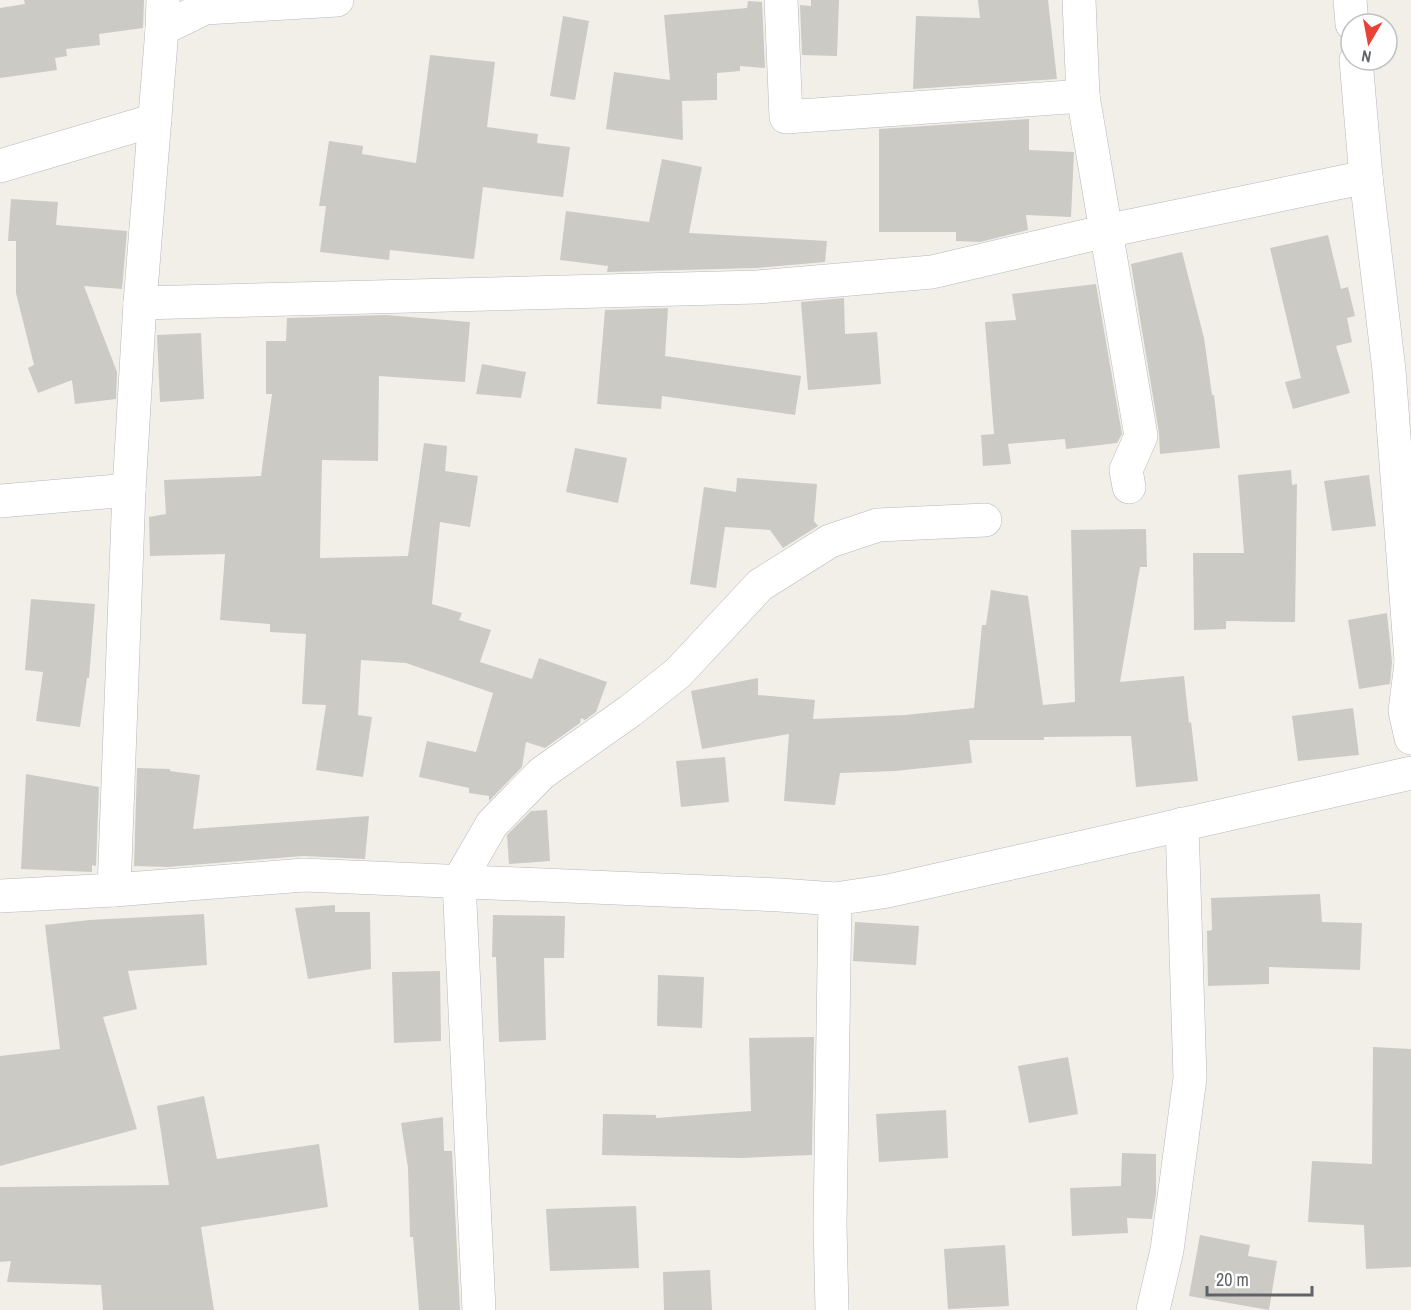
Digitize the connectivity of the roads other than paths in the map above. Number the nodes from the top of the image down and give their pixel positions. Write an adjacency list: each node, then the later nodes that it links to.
1 (337, 0): 4 (street)
2 (781, 0): 7 (street)
3 (1079, 0): 7 (street)
4 (202, 4): 5 (street)
5 (162, 15): 8 (street)
6 (1357, 72): 10 (street)
7 (1083, 96): 11 (street)
8 (155, 120): 9 (street); 12 (street)
9 (0, 166)
10 (1366, 177): 11 (street); 13 (street)
11 (1106, 231): 12 (street); 14 (street)
12 (140, 303): 15 (street)
13 (1400, 368): 18 (street)
14 (1129, 487)
15 (129, 490): 16 (street); 23 (street)
16 (0, 501)
17 (985, 520): 22 (street)
18 (1411, 662): 19 (street)
19 (1411, 738)
20 (1411, 773): 21 (street)
21 (1182, 824): 25 (street); 28 (street)
22 (459, 881): 23 (street); 25 (street); 26 (street)
23 (114, 890): 24 (street)
24 (0, 896)
25 (835, 899): 27 (street)
26 (479, 1310)
27 (832, 1310)
28 (1153, 1310)

